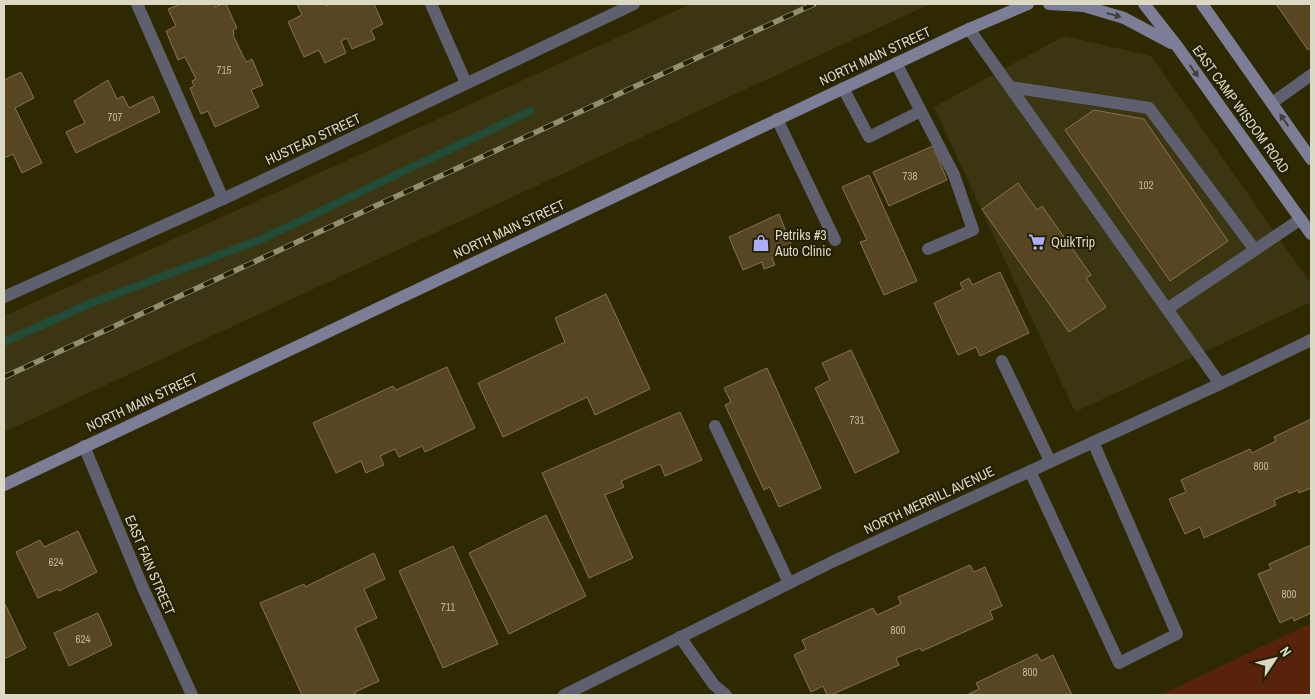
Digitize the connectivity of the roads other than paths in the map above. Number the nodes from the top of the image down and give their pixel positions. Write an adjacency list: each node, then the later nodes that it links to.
1 (137, 4): 19 (street)
2 (431, 4): 12 (street)
3 (634, 4): 12 (street, HUSTEAD STREET)
4 (1028, 4): 8 (street, NORTH MAIN STREET)
5 (1050, 4): 9 (street, one-way to 9)
6 (1144, 4): 9 (street, EAST CAMP WISDOM ROAD)
7 (1202, 4): 15 (street, EAST CAMP WISDOM ROAD)
8 (969, 29): 10 (street, NORTH MAIN STREET); 13 (street)
9 (1177, 46): 20 (street, EAST CAMP WISDOM ROAD, one-way to 20)
10 (896, 63): 14 (street, NORTH MAIN STREET); 16 (street)
11 (1311, 75): 15 (street)
12 (466, 83): 19 (street, HUSTEAD STREET)
13 (1010, 87): 24 (street); 26 (street)
14 (843, 88): 16 (street); 17 (street, NORTH MAIN STREET)
15 (1272, 103): 18 (street, EAST CAMP WISDOM ROAD, one-way to 15)
16 (921, 112): 23 (street)
17 (777, 119): 22 (street); 32 (street, NORTH MAIN STREET)
18 (1311, 159)
19 (224, 199): 25 (street, HUSTEAD STREET)
20 (1301, 219): 21 (street, EAST CAMP WISDOM ROAD); 24 (street)
21 (1311, 234)
22 (835, 240)
23 (928, 249)
24 (1254, 250): 26 (street)
25 (4, 297)
26 (1167, 309): 29 (street)
27 (1311, 340): 29 (street, NORTH MERRILL AVENUE)
28 (1002, 361): 33 (street)
29 (1220, 384): 31 (street, NORTH MERRILL AVENUE)
30 (715, 426): 36 (street)
31 (1093, 442): 33 (street, NORTH MERRILL AVENUE); 34 (street)
32 (84, 446): 35 (street, NORTH MAIN STREET); 38 (street, EAST FAIN STREET)
33 (1050, 461): 34 (street, NORTH MERRILL AVENUE)
34 (1030, 471): 36 (street, NORTH MERRILL AVENUE)
35 (4, 484)
36 (789, 583): 37 (street, NORTH MERRILL AVENUE)
37 (680, 637): 39 (street, NORTH MERRILL AVENUE); 40 (street)
38 (192, 695)
39 (564, 695)
40 (726, 695)

